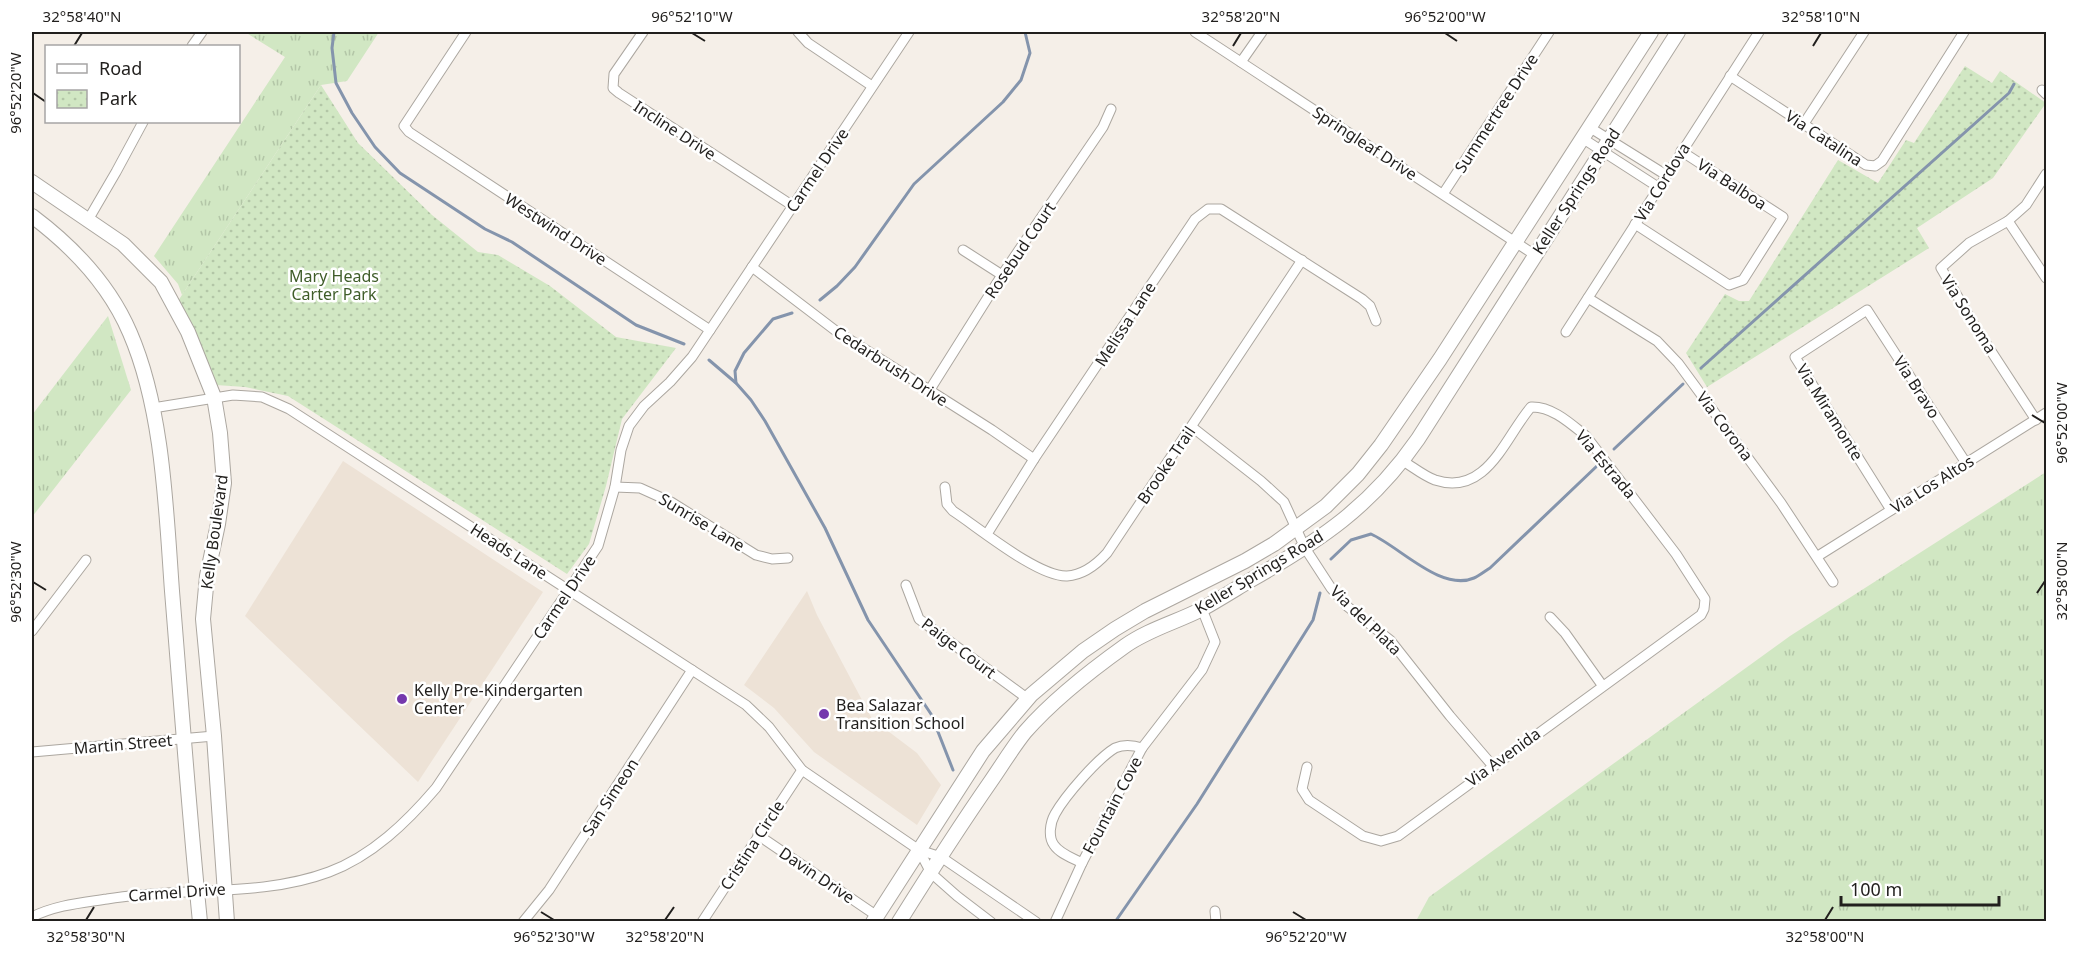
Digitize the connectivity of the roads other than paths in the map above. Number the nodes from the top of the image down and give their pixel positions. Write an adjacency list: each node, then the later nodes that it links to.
1 (202, 32): 14 (street)
2 (466, 32): 44 (street, Westwind Drive)
3 (643, 32): 29 (street, Incline Drive)
4 (798, 32): 17 (street)
5 (909, 32): 17 (street, Carmel Drive)
6 (1195, 32): 15 (street, Springleaf Drive)
7 (1262, 32): 15 (street)
8 (1549, 32): 28 (street, Summertree Drive)
9 (1651, 32): 21 (main road, Keller Springs Road)
10 (1678, 32): 22 (main road, Keller Springs Road)
11 (1759, 32): 16 (street, Via Cordova)
12 (1864, 32): 20 (street)
13 (1964, 32): 20 (street, Via Catalina)
14 (193, 45)
15 (1242, 62): 28 (street, Springleaf Drive)
16 (1730, 76): 20 (street, Via Catalina); 23 (street, Via Cordova)
17 (872, 86): 29 (street, Carmel Drive)
18 (1111, 109): 39 (street, Rosebud Court)
19 (142, 123): 31 (street)
20 (1803, 125)
21 (1586, 132): 22 (street); 34 (main road, Keller Springs Road)
22 (1606, 145): 25 (street); 27 (street); 36 (main road, Keller Springs Road)
23 (1681, 151): 25 (street, Via Cordova); 33 (street, Via Balboa)
24 (2046, 174): 32 (street, Via Sonoma)
25 (1666, 175): 27 (street, Via Cordova)
26 (32, 182): 31 (main road, Kelly Boulevard)
27 (1658, 187): 33 (street, Via Cordova)
28 (1443, 195): 34 (street, Springleaf Drive)
29 (793, 206): 38 (street, Carmel Drive)
30 (32, 216): 48 (main road, Kelly Boulevard)
31 (87, 220): 47 (main road, Kelly Boulevard)
32 (2008, 221): 40 (street); 50 (street, Via Sonoma)
33 (1635, 224): 41 (street, Via Cordova)
34 (1514, 243): 36 (street, Springleaf Drive); 58 (main road, Keller Springs Road)
35 (963, 250): 39 (street)
36 (1535, 255): 53 (main road, Keller Springs Road)
37 (1302, 260): 43 (street, Melissa Lane); 51 (street, Brooke Trail); 52 (street, Melissa Lane)
38 (752, 267): 44 (street, Carmel Drive); 46 (street, Cedarbrush Drive)
39 (1002, 275): 46 (street, Rosebud Court)
40 (2046, 278)
41 (1588, 298): 45 (street, Via Cordova); 61 (street, Via Corona)
42 (1867, 310): 54 (street, Via Bravo); 57 (street, Via Miramonte)
43 (1376, 321)
44 (710, 330): 55 (street, Carmel Drive)
45 (1566, 332)
46 (929, 391): 52 (street, Cedarbrush Drive)
47 (214, 397): 48 (street, Heads Lane); 66 (street, Heads Lane); 74 (main road, Kelly Boulevard)
48 (153, 408): 75 (main road, Kelly Boulevard)
49 (2046, 413): 50 (street, Via Los Altos)
50 (2036, 420): 54 (street, Via Los Altos)
51 (1192, 427): 58 (street, Via del Plata); 59 (street, Brooke Trail)
52 (1034, 459): 59 (street, Melissa Lane)
53 (1403, 461): 60 (main road, Keller Springs Road); 67 (street, Via Estrada)
54 (1966, 463): 57 (street, Via Los Altos)
55 (615, 487): 62 (street, Sunrise Lane); 66 (street, Carmel Drive)
56 (945, 487): 59 (street, Brooke Trail)
57 (1891, 510): 61 (street, Via Los Altos)
58 (1296, 527): 60 (street, Via del Plata); 73 (main road, Keller Springs Road)
59 (987, 534)
60 (1305, 549): 68 (main road, Keller Springs Road); 78 (street, Via del Plata)
61 (1818, 556): 64 (street, Via Corona)
62 (788, 558)
63 (86, 560): 70 (street)
64 (1833, 582)
65 (906, 585): 73 (street, Paige Court)
66 (568, 590): 71 (street, Heads Lane); 86 (street, Carmel Drive)
67 (1700, 592): 72 (street, Via Avenida)
68 (1202, 609): 76 (street, Fountain Cove); 83 (main road, Keller Springs Road)
69 (1550, 617): 72 (street)
70 (32, 631)
71 (693, 670): 80 (street, Heads Lane); 93 (street, San Simeon)
72 (1602, 685): 78 (street, Via Avenida)
73 (1028, 699): 82 (main road, Keller Springs Road)
74 (214, 736): 75 (street, Martin Street); 86 (main road, Kelly Boulevard)
75 (184, 739): 77 (street, Martin Street); 87 (main road, Kelly Boulevard)
76 (1142, 748): 84 (street, Fountain Cove); 84 (street, Fountain Cove)
77 (32, 752)
78 (1492, 765): 79 (street, Via Avenida)
79 (1307, 767)
80 (802, 770): 81 (street, Cristina Circle); 82 (street, Heads Lane)
81 (758, 835): 90 (street, Davin Drive); 94 (street, Cristina Circle)
82 (919, 850): 83 (street); 85 (street); 90 (main road, Keller Springs Road)
83 (941, 857): 85 (main road, Keller Springs Road); 97 (street)
84 (1082, 863): 98 (street, Fountain Cove)
85 (931, 873): 95 (main road, Keller Springs Road); 96 (street)
86 (223, 889): 87 (street, Carmel Drive); 92 (main road, Kelly Boulevard)
87 (197, 890): 89 (street, Carmel Drive); 91 (main road, Kelly Boulevard)
88 (1215, 911): 99 (street)
89 (32, 917)
90 (875, 919)
91 (200, 921)
92 (227, 921)
93 (523, 921)
94 (702, 921)
95 (899, 921)
96 (992, 921)
97 (1036, 921)
98 (1054, 921)
99 (1216, 921)

